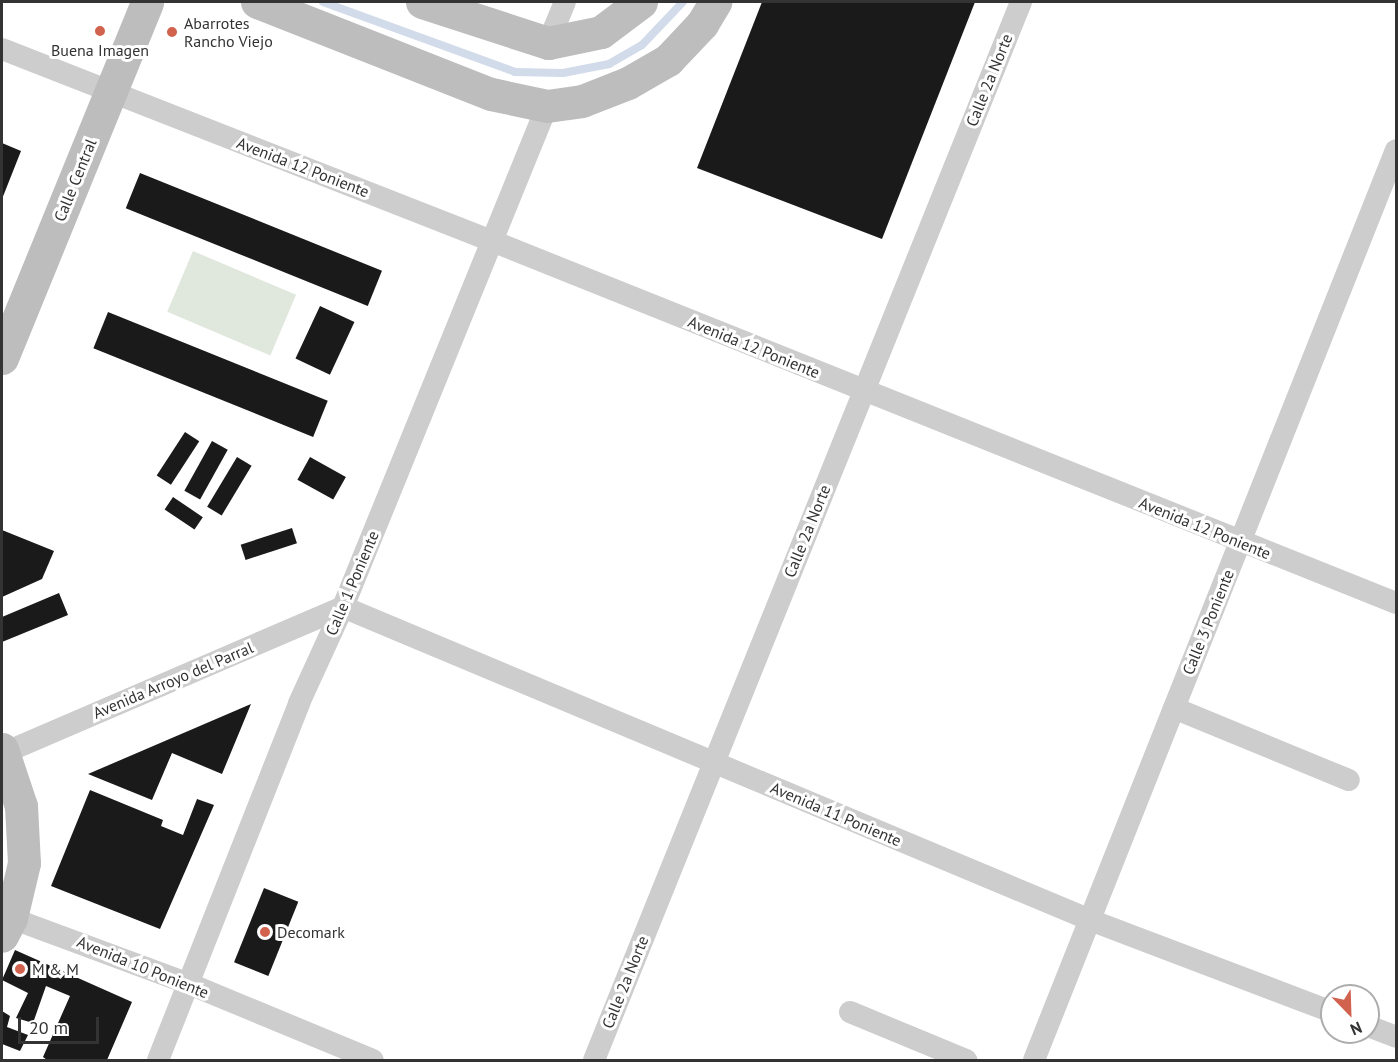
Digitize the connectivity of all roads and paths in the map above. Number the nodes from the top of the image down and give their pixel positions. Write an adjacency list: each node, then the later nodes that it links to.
1 (147, 2): 10 (main road, Calle Central)
2 (257, 2): 11 (main road)
3 (422, 2): 8 (main road)
4 (565, 2): 8 (street)
5 (640, 2): 8 (main road)
6 (715, 2): 11 (main road)
7 (1021, 2): 16 (street, Calle 2a Norte)
8 (548, 43)
9 (2, 50): 10 (street, Avenida 12 Poniente)
10 (111, 93): 14 (street, Avenida 12 Poniente); 15 (main road, Calle Central)
11 (547, 106): 14 (street, Calle 1 Poniente)
12 (1396, 150): 13 (street, Calle 3 Poniente)
13 (1392, 175): 17 (street, Calle 3 Poniente)
14 (492, 241): 16 (street, Avenida 12 Poniente); 19 (street, Calle 1 Poniente)
15 (2, 358)
16 (864, 392): 17 (street, Avenida 12 Poniente); 22 (street, Calle 2a Norte)
17 (1240, 542): 18 (street, Avenida 12 Poniente); 20 (street, Calle 3 Poniente)
18 (1396, 603)
19 (343, 607): 21 (street, Avenida Arroyo del Parral); 22 (street, Avenida 11 Poniente); 26 (street, Calle 1 Poniente)
20 (1174, 708): 23 (street); 24 (street, Calle 3 Poniente)
21 (3, 751): 25 (main road)
22 (714, 764): 24 (street, Avenida 11 Poniente); 33 (street, Calle 2a Norte)
23 (1349, 780)
24 (1090, 920): 27 (street, Avenida 11 Poniente); 35 (street, Calle 3 Poniente)
25 (6, 927): 26 (street, Avenida 10 Poniente)
26 (187, 983): 31 (street, Calle 1 Poniente); 32 (street, Avenida 10 Poniente)
27 (1320, 1007)
28 (850, 1012): 34 (street)
29 (1380, 1031): 30 (street)
30 (1396, 1037)
31 (158, 1060)
32 (373, 1060)
33 (594, 1060)
34 (966, 1060)
35 (1034, 1060)

